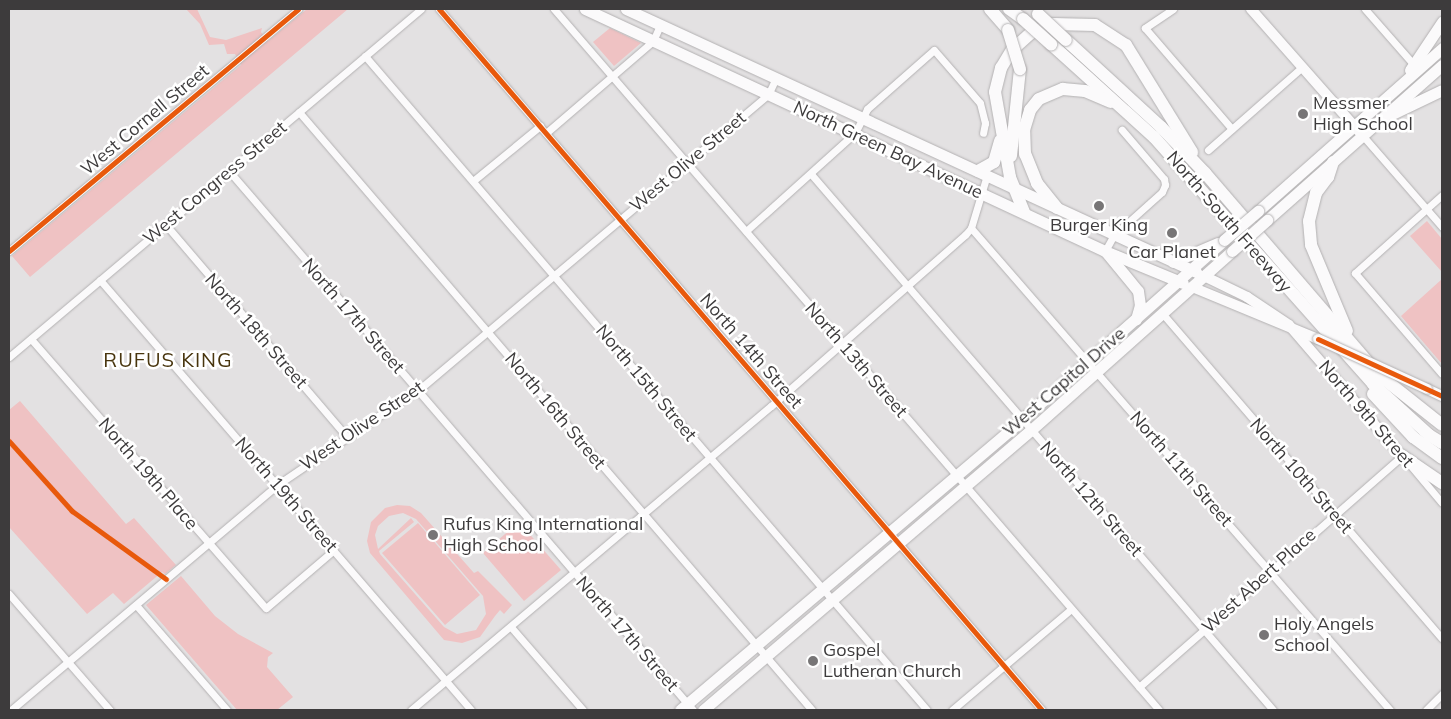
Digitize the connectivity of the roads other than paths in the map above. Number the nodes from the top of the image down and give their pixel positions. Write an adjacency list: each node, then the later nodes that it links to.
1 (298, 9): 62 (street, West Cornell Street)
2 (421, 9): 19 (street, West Congress Street)
3 (439, 9): 32 (street, North 14th Street)
4 (554, 9): 14 (street, North 13th Street)
5 (558, 9): 14 (street)
6 (585, 9): 17 (main road, North Green Bay Avenue)
7 (626, 9): 16 (main road, North Green Bay Avenue)
8 (990, 9): 49 (highway, bridge)
9 (1009, 9): 28 (highway, North-South Freeway, bridge)
10 (1173, 9): 34 (street)
11 (1251, 9): 22 (main road)
12 (1365, 9): 20 (street)
13 (1035, 12): 46 (highway, North-South Freeway, bridge)
14 (564, 20): 23 (street, North 13th Street)
15 (1442, 22): 20 (main road)
16 (660, 25): 17 (street); 24 (main road, North Green Bay Avenue)
17 (653, 41): 23 (street); 27 (main road, North Green Bay Avenue)
18 (1442, 48): 25 (main road, West Capitol Drive)
19 (365, 56): 29 (street, West Congress Street); 48 (street, North 15th Street)
20 (1414, 65): 25 (main road)
21 (1442, 65): 31 (main road, West Capitol Drive)
22 (1302, 67): 33 (main road); 34 (street)
23 (613, 77): 36 (street); 43 (street, North 13th Street)
24 (776, 78): 27 (street, West Olive Street); 30 (main road, North Green Bay Avenue)
25 (1401, 84): 33 (main road, West Capitol Drive)
26 (1442, 90): 31 (main road)
27 (768, 94): 39 (main road, North Green Bay Avenue); 43 (street, West Olive Street)
28 (1122, 107): 52 (highway); 72 (highway, North-South Freeway)
29 (299, 112): 44 (street, West Congress Street); 76 (street, North 16th Street)
30 (861, 117): 37 (street); 39 (street); 45 (main road, North Green Bay Avenue)
31 (1382, 119): 40 (main road, West Capitol Drive)
32 (540, 126): 36 (street, North 14th Street); 48 (street)
33 (1354, 126): 40 (main road); 61 (main road, West Capitol Drive, bridge)
34 (1232, 129): 41 (street)
35 (1122, 130): 60 (street)
36 (546, 133): 55 (street, North 14th Street)
37 (983, 133)
38 (1001, 133): 45 (highway); 46 (highway); 49 (highway)
39 (855, 134): 47 (street); 50 (main road, North Green Bay Avenue)
40 (1363, 136): 42 (main road, West Capitol Drive); 53 (street)
41 (1208, 150)
42 (1333, 162): 67 (main road, West Capitol Drive, bridge); 79 (highway)
43 (687, 163): 55 (street, West Olive Street); 59 (street, North 13th Street)
44 (229, 171): 56 (street, West Congress Street); 84 (street, North 17th Street)
45 (982, 173): 49 (main road, North Green Bay Avenue); 50 (street)
46 (1205, 173): 79 (highway, North-South Freeway)
47 (811, 174): 59 (street); 70 (street, North 12th Street)
48 (474, 181): 66 (street, North 15th Street)
49 (1015, 186): 52 (main road, North Green Bay Avenue); 54 (highway)
50 (981, 193): 54 (main road, North Green Bay Avenue); 58 (street)
51 (1442, 195): 53 (street)
52 (1057, 208): 60 (main road, North Green Bay Avenue)
53 (1426, 209): 57 (street); 83 (street)
54 (1024, 212): 63 (main road, North Green Bay Avenue)
55 (620, 219): 66 (street, West Olive Street); 86 (street, North 14th Street)
56 (166, 225): 68 (street, West Congress Street); 90 (street, North 18th Street)
57 (1442, 227)
58 (971, 228): 70 (street); 81 (street, North 11th Street)
59 (746, 231): 78 (street, North 13th Street)
60 (1114, 236): 63 (street); 64 (main road, North Green Bay Avenue)
61 (1224, 240): 64 (main road); 65 (main road, West Capitol Drive)
62 (9, 251)
63 (1105, 251): 69 (main road, North Green Bay Avenue); 74 (main road)
64 (1173, 262): 65 (main road, North Green Bay Avenue)
65 (1191, 270): 67 (main road, North Green Bay Avenue); 69 (main road, West Capitol Drive)
66 (554, 275): 76 (street, West Olive Street); 93 (street, North 15th Street)
67 (1204, 276): 71 (main road, West Capitol Drive); 75 (main road)
68 (100, 280): 77 (street, West Congress Street); 97 (street, North 19th Street)
69 (1179, 281): 71 (main road, North Green Bay Avenue); 74 (main road, West Capitol Drive)
70 (909, 286): 78 (street); 87 (street, North 12th Street)
71 (1192, 287): 73 (main road, West Capitol Drive); 75 (main road)
72 (1305, 310): 91 (highway, North-South Freeway); 94 (highway)
73 (1162, 313): 82 (main road, West Capitol Drive); 101 (street, North 10th Street)
74 (1136, 319): 81 (main road, West Capitol Drive)
75 (1289, 325): 85 (main road, bridge); 92 (main road, North 9th Street)
76 (487, 331): 84 (street, West Olive Street); 100 (street, North 16th Street)
77 (31, 339): 80 (street, West Congress Street); 103 (street, North 19th Place)
78 (843, 344): 86 (street); 95 (street, North 13th Street)
79 (1353, 345): 88 (highway, North-South Freeway)
80 (9, 357)
81 (1088, 362): 82 (street, North 11th Street); 87 (main road, West Capitol Drive)
82 (1096, 371): 89 (main road, West Capitol Drive); 106 (street, North 11th Street)
83 (1442, 374)
84 (417, 390): 90 (street, West Olive Street); 107 (street, North 17th Street)
85 (1442, 396)
86 (776, 401): 93 (street); 102 (street, North 14th Street)
87 (1022, 419): 89 (street, North 12th Street); 95 (main road, West Capitol Drive)
88 (1442, 425)
89 (1031, 430): 98 (main road, West Capitol Drive); 114 (street, North 12th Street)
90 (347, 437): 97 (street, West Olive Street)
91 (1442, 442)
92 (1401, 455): 96 (highway); 99 (street, North 9th Street); 101 (street, West Abert Place)
93 (710, 458): 100 (street); 108 (street, North 15th Street)
94 (1442, 458)
95 (956, 476): 98 (street, North 13th Street); 102 (main road, West Capitol Drive)
96 (1442, 483)
97 (277, 485): 103 (street, West Olive Street); 105 (street, North 19th Street)
98 (965, 486): 104 (main road, West Capitol Drive); 112 (street, North 13th Street)
99 (1442, 503)
100 (644, 514): 107 (street); 116 (street, North 16th Street)
101 (1334, 514): 106 (street, West Abert Place); 115 (street, North 10th Street)
102 (889, 534): 104 (street, North 14th Street); 108 (main road, West Capitol Drive)
103 (208, 543): 105 (street, North 19th Place); 111 (street, West Olive Street)
104 (898, 544): 110 (main road, West Capitol Drive); 119 (street, North 14th Street)
105 (334, 550): 120 (street, North 19th Street)
106 (1270, 572): 114 (street, West Abert Place); 137 (street, North 11th Street)
107 (574, 573): 113 (street); 123 (street, North 17th Street)
108 (823, 589): 110 (street, North 15th Street); 116 (main road, West Capitol Drive)
109 (9, 594): 118 (street)
110 (832, 600): 117 (main road, West Capitol Drive); 132 (street, North 15th Street)
111 (136, 605): 118 (street, West Olive Street); 126 (street)
112 (1071, 609): 119 (street); 121 (street, North 13th Street)
113 (511, 627): 120 (street); 129 (street)
114 (1204, 630): 121 (street, West Abert Place); 136 (street, North 12th Street)
115 (1442, 638)
116 (756, 646): 117 (street, North 16th Street); 123 (main road, West Capitol Drive)
117 (766, 656): 130 (main road, West Capitol Drive); 131 (street, North 16th Street)
118 (68, 662): 124 (street, West Olive Street); 125 (street)
119 (1004, 666): 133 (street); 134 (street, North 14th Street)
120 (446, 681): 127 (street); 128 (street, North 19th Street)
121 (1139, 687): 135 (street, North 13th Street)
122 (1442, 694): 138 (street)
123 (687, 708)
124 (11, 710)
125 (110, 710)
126 (227, 710)
127 (411, 710)
128 (471, 710)
129 (583, 710)
130 (703, 710)
131 (812, 710)
132 (927, 710)
133 (952, 710)
134 (1042, 710)
135 (1159, 710)
136 (1273, 710)
137 (1390, 710)
138 (1426, 710)

